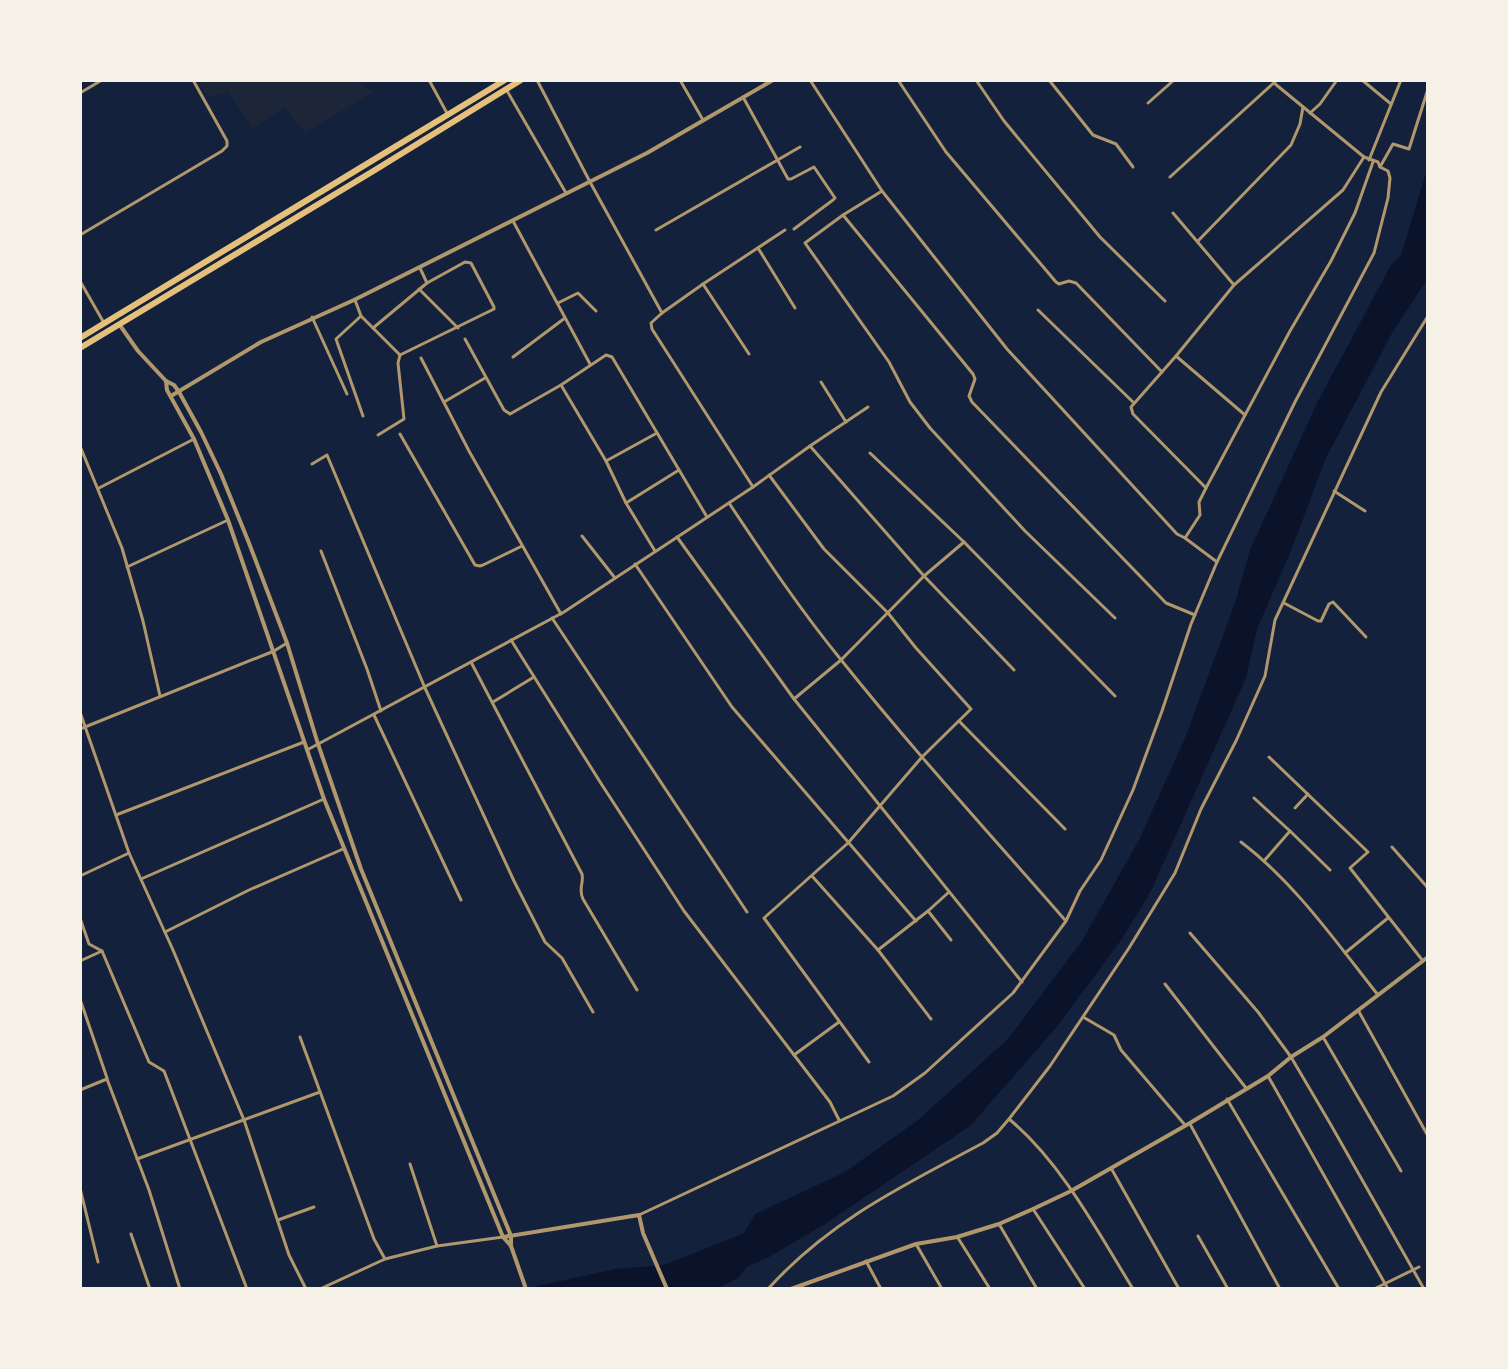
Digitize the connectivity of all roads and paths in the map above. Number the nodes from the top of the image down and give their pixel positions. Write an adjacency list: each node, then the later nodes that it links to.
1 (102, 80): 22 (street)
2 (193, 80): 48 (street)
3 (429, 80): 28 (street)
4 (505, 80): 28 (highway)
5 (521, 80): 20 (highway)
6 (537, 80): 39 (street)
7 (680, 80): 29 (street)
8 (810, 80): 40 (street)
9 (898, 80): 81 (street)
10 (976, 80): 58 (street)
11 (1049, 80): 35 (street)
12 (1174, 80): 24 (street)
13 (1263, 80): 19 (street)
14 (1337, 80): 27 (street)
15 (1362, 80): 25 (street)
16 (1401, 80): 25 (street)
17 (770, 81): 23 (street)
18 (1276, 81): 19 (street); 26 (street)
19 (1269, 88): 38 (street)
20 (506, 89): 37 (highway); 41 (street)
21 (1428, 89): 36 (street)
22 (80, 93)
23 (743, 97): 29 (street); 32 (street)
24 (1148, 103)
25 (1391, 104): 33 (street)
26 (1303, 107): 27 (street); 49 (street)
27 (1310, 113): 31 (street)
28 (448, 115): 34 (highway)
29 (703, 120): 39 (street)
30 (800, 147): 32 (street)
31 (1364, 157): 33 (street); 55 (street)
32 (778, 160): 45 (street); 46 (street)
33 (1372, 160): 36 (street); 92 (street)
34 (360, 167): 37 (highway); 68 (highway)
35 (1133, 167)
36 (1380, 167): 122 (street)
37 (365, 177): 69 (highway)
38 (1170, 177)
39 (590, 182): 41 (street); 63 (street)
40 (882, 191): 43 (street); 117 (street)
41 (566, 193): 44 (street)
42 (1173, 213): 49 (street)
43 (843, 215): 130 (street); 132 (street)
44 (513, 221): 51 (street); 59 (street)
45 (794, 229)
46 (656, 230)
47 (785, 230): 50 (street)
48 (80, 235)
49 (1198, 241): 55 (street)
50 (758, 248): 54 (street); 60 (street)
51 (419, 267): 53 (street); 57 (street)
52 (80, 281): 68 (street)
53 (427, 283): 56 (street); 71 (street)
54 (703, 284): 63 (street); 75 (street)
55 (1234, 285): 77 (street)
56 (419, 289): 70 (street); 71 (street)
57 (354, 300): 64 (street); 66 (street)
58 (1165, 301)
59 (558, 303): 62 (street); 67 (street)
60 (795, 308)
61 (1038, 310): 90 (street)
62 (596, 311)
63 (662, 313): 106 (street)
64 (361, 316): 70 (street); 93 (street)
65 (1428, 316): 109 (street)
66 (312, 317): 86 (street); 87 (street)
67 (565, 318): 78 (street); 80 (street)
68 (104, 323): 72 (highway)
69 (119, 324): 74 (highway); 83 (street)
70 (373, 328): 76 (street)
71 (458, 328): 76 (street)
72 (80, 338)
73 (465, 339): 82 (street)
74 (80, 348)
75 (749, 354)
76 (400, 355): 97 (street)
77 (1176, 356): 81 (street); 92 (street)
78 (513, 357)
79 (421, 358): 89 (street)
80 (590, 364): 85 (street); 95 (street)
81 (1162, 372): 90 (street)
82 (485, 378): 85 (street); 89 (street)
83 (166, 381): 86 (street); 88 (street)
84 (821, 382): 94 (street)
85 (561, 385): 102 (street)
86 (179, 392): 88 (street); 135 (street)
87 (347, 394)
88 (171, 396): 98 (street)
89 (444, 402): 119 (street)
90 (1134, 403): 108 (street)
91 (868, 407): 94 (street)
92 (1245, 415): 108 (street)
93 (363, 416)
94 (846, 422): 100 (street)
95 (657, 433): 102 (street); 104 (street)
96 (400, 434): 119 (street)
97 (378, 435)
98 (194, 439): 107 (street); 114 (street)
99 (80, 446): 107 (street)
100 (810, 446): 105 (street); 125 (street)
101 (870, 453): 118 (street)
102 (606, 461): 110 (street)
103 (312, 464): 141 (street)
104 (679, 470): 110 (street); 113 (street)
105 (769, 475): 106 (street); 128 (street)
106 (753, 487): 111 (street)
107 (99, 488): 124 (street)
108 (1206, 488): 117 (street)
109 (1334, 491): 112 (street); 127 (street)
110 (626, 503): 121 (street)
111 (729, 503): 113 (street); 137 (street)
112 (1365, 511)
113 (707, 517): 116 (street)
114 (228, 520): 124 (street); 136 (street)
115 (582, 536): 126 (street)
116 (677, 537): 121 (street); 144 (street)
117 (1185, 538): 122 (street)
118 (964, 542): 125 (street); 143 (street)
119 (522, 546): 129 (street)
120 (321, 551): 146 (street)
121 (655, 551): 123 (street)
122 (1217, 562): 130 (street)
123 (635, 564): 126 (street); 166 (street)
124 (127, 567): 142 (street)
125 (924, 576): 128 (street); 139 (street)
126 (615, 578): 129 (street)
127 (1284, 603): 133 (street); 199 (street)
128 (888, 613): 137 (street); 149 (street)
129 (561, 614): 131 (street)
130 (1195, 615): 183 (street)
131 (552, 618): 134 (street); 179 (street)
132 (1115, 618)
133 (1366, 637)
134 (511, 640): 138 (street); 140 (street)
135 (287, 643): 136 (street); 153 (street)
136 (274, 651): 142 (street); 152 (street)
137 (841, 660): 144 (street); 155 (street)
138 (471, 662): 141 (street); 145 (street)
139 (1014, 670)
140 (534, 677): 145 (street); 204 (street)
141 (425, 688): 146 (street); 198 (street)
142 (160, 696): 150 (street)
143 (1115, 696)
144 (794, 699): 160 (street)
145 (492, 703): 194 (street)
146 (381, 711): 148 (street)
147 (80, 712): 150 (street)
148 (374, 715): 153 (street); 177 (street)
149 (959, 721): 155 (street); 163 (street)
150 (85, 725): 151 (street); 162 (street)
151 (80, 729)
152 (304, 742): 154 (street); 162 (street)
153 (318, 744): 154 (street); 231 (street)
154 (307, 750): 159 (street)
155 (922, 757): 160 (street); 183 (street)
156 (1269, 757): 157 (street)
157 (1308, 794): 161 (street); 181 (street)
158 (1254, 798): 164 (street)
159 (324, 799): 168 (street); 174 (street)
160 (880, 807): 166 (street); 176 (street)
161 (1295, 808)
162 (116, 815): 169 (street)
163 (1065, 829)
164 (1290, 831): 170 (street); 171 (street)
165 (1241, 842): 170 (street)
166 (848, 843): 173 (street); 182 (street)
167 (1392, 847): 175 (street)
168 (344, 848): 184 (street); 233 (street)
169 (129, 853): 172 (street); 174 (street)
170 (1264, 861): 189 (street)
171 (1330, 870)
172 (80, 876)
173 (812, 876): 187 (street); 201 (street)
174 (141, 879): 184 (street)
175 (1428, 888)
176 (949, 892): 178 (street); 192 (street)
177 (461, 900)
178 (928, 911): 182 (street); 186 (street)
179 (747, 912)
180 (80, 918): 188 (street)
181 (1388, 918): 189 (street); 190 (street)
182 (916, 921): 187 (street)
183 (1066, 921): 192 (street)
184 (165, 932): 214 (street)
185 (1190, 933): 205 (street)
186 (951, 940)
187 (878, 950): 200 (street)
188 (102, 951): 191 (street); 218 (street)
189 (1345, 953): 195 (street)
190 (1426, 959): 195 (street)
191 (80, 961)
192 (1022, 982): 215 (street)
193 (1165, 984): 209 (street)
194 (637, 990)
195 (1378, 995): 197 (street)
196 (80, 999): 208 (street)
197 (1358, 1010): 203 (street); 217 (street)
198 (593, 1012)
199 (1083, 1017): 213 (street); 216 (street)
200 (931, 1019)
201 (839, 1022): 204 (street); 206 (street)
202 (300, 1037): 211 (street)
203 (1323, 1037): 205 (street); 222 (street)
204 (794, 1055): 215 (street)
205 (1291, 1057): 207 (street); 242 (street)
206 (869, 1062)
207 (1268, 1076): 209 (street); 243 (street)
208 (107, 1079): 210 (street); 219 (street)
209 (1246, 1088): 212 (street)
210 (80, 1090)
211 (320, 1092): 214 (street); 238 (street)
212 (1227, 1099): 216 (street); 263 (street)
213 (1009, 1119): 224 (street); 252 (street)
214 (244, 1120): 218 (street); 228 (street)
215 (839, 1120): 227 (street)
216 (1187, 1124): 221 (street); 262 (street)
217 (1428, 1136)
218 (190, 1140): 219 (street); 247 (street)
219 (137, 1159): 246 (street)
220 (410, 1164): 236 (street)
221 (1111, 1168): 224 (street); 260 (street)
222 (1401, 1171)
223 (80, 1188): 240 (street)
224 (1071, 1191): 226 (street); 259 (street)
225 (314, 1207): 228 (street)
226 (1033, 1209): 229 (street); 258 (street)
227 (639, 1215): 231 (street); 251 (street)
228 (278, 1220): 248 (street)
229 (999, 1224): 234 (street); 257 (street)
230 (131, 1234): 245 (street)
231 (511, 1236): 233 (street); 237 (street)
232 (1198, 1236): 261 (street)
233 (503, 1237): 236 (street); 237 (street)
234 (957, 1237): 235 (street); 256 (street)
235 (916, 1244): 239 (street); 255 (street)
236 (437, 1246): 238 (street)
237 (511, 1246): 250 (street)
238 (385, 1259): 249 (street)
239 (866, 1261): 244 (street); 254 (street)
240 (98, 1262)
241 (1419, 1267): 242 (street)
242 (1413, 1270): 243 (street); 266 (street)
243 (1385, 1284): 264 (street); 265 (street)
244 (807, 1286): 253 (street)
245 (150, 1289)
246 (180, 1289)
247 (247, 1289)
248 (306, 1289)
249 (320, 1289)
250 (526, 1289)
251 (667, 1289)
252 (768, 1289)
253 (791, 1289)
254 (881, 1289)
255 (942, 1289)
256 (990, 1289)
257 (1037, 1289)
258 (1085, 1289)
259 (1133, 1289)
260 (1179, 1289)
261 (1228, 1289)
262 (1280, 1289)
263 (1339, 1289)
264 (1374, 1289)
265 (1388, 1289)
266 (1424, 1289)

